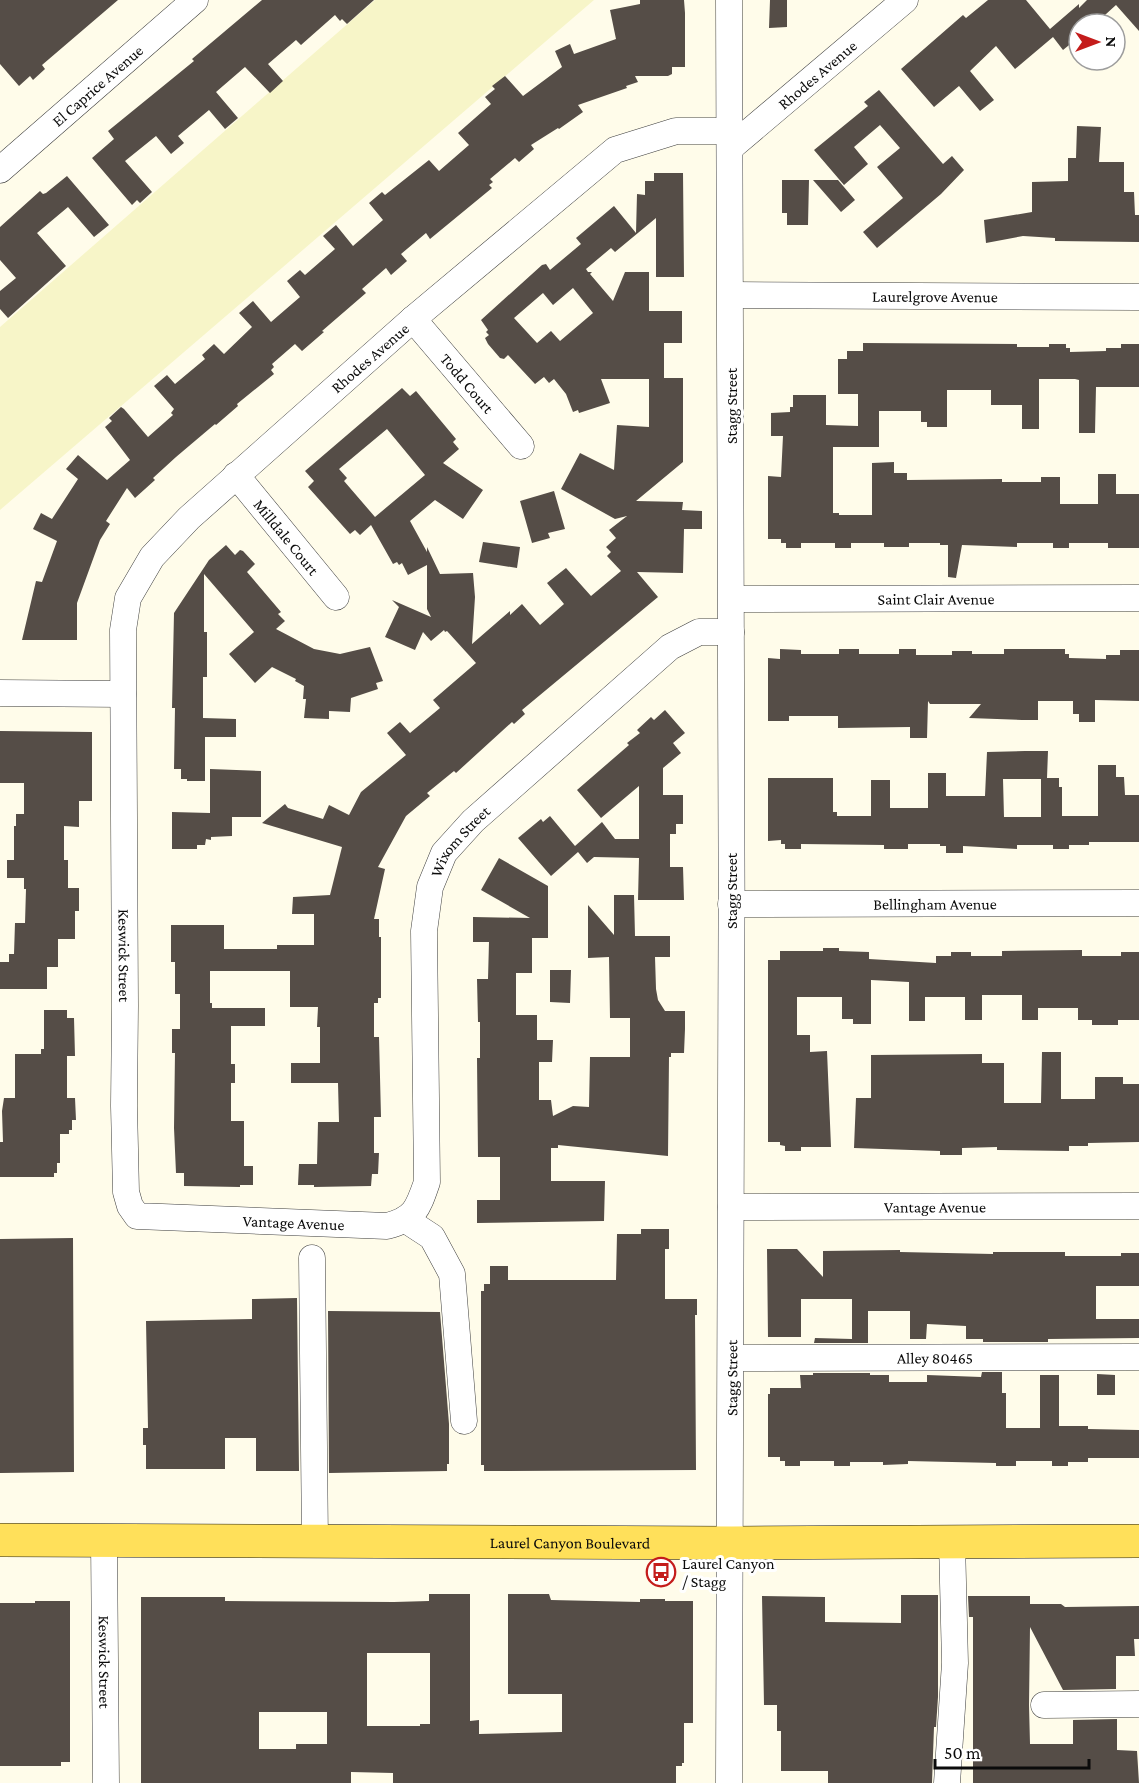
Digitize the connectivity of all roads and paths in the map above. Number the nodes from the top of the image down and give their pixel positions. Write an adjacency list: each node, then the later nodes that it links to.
1 (195, 0): 5 (street, El Caprice Avenue)
2 (729, 0): 4 (street, Stagg Street)
3 (905, 0): 4 (street, Rhodes Avenue)
4 (730, 139): 6 (street, Stagg Street); 8 (street, Rhodes Avenue)
5 (0, 170)
6 (731, 295): 7 (street, Laurelgrove Avenue); 13 (street, Stagg Street)
7 (1139, 297)
8 (413, 319): 9 (street, Todd Court); 10 (street, Rhodes Avenue)
9 (521, 446)
10 (236, 475): 11 (street, Milldale Court); 16 (street, Rhodes Avenue)
11 (336, 597)
12 (1139, 598): 13 (street, Saint Clair Avenue)
13 (732, 599): 14 (street, Stagg Street)
14 (731, 632): 18 (street, Stagg Street); 22 (street, Wixom Street)
15 (0, 693): 16 (street)
16 (123, 694): 21 (street, Keswick Street)
17 (1139, 903): 18 (street, Bellingham Avenue)
18 (731, 904): 20 (street, Stagg Street)
19 (1139, 1206): 20 (street, Vantage Avenue)
20 (731, 1207): 25 (street, Stagg Street)
21 (137, 1216): 22 (street, Vantage Avenue)
22 (406, 1220): 26 (street)
23 (312, 1258): 29 (street)
24 (1139, 1357): 25 (street, Alley 80465)
25 (731, 1358): 32 (street, Stagg Street)
26 (464, 1421)
27 (0, 1540): 28 (main road, Laurel Canyon Boulevard)
28 (104, 1540): 29 (main road, Laurel Canyon Boulevard); 35 (street, Keswick Street)
29 (315, 1541): 32 (main road, Laurel Canyon Boulevard)
30 (1139, 1541): 31 (main road, Laurel Canyon Boulevard)
31 (952, 1542): 32 (main road, Laurel Canyon Boulevard); 37 (street)
32 (731, 1543): 36 (street, Stagg Street)
33 (1139, 1704): 34 (street)
34 (1044, 1705)
35 (106, 1783)
36 (729, 1783)
37 (947, 1783)

